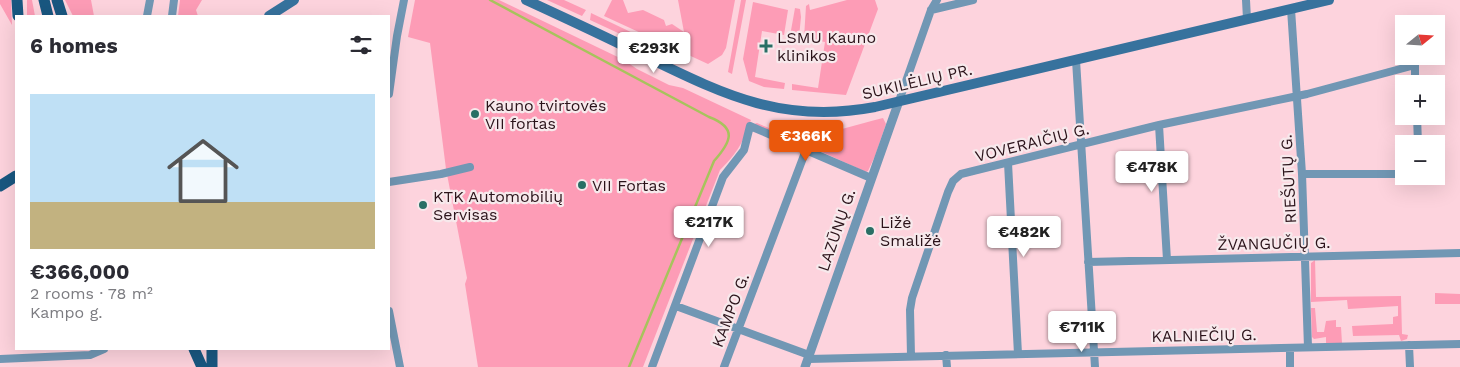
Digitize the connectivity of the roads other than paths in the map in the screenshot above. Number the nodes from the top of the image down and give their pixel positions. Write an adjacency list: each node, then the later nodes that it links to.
1 (44, 0): 14 (main road)
2 (57, 0): 15 (main road)
3 (150, 0): 16 (street)
4 (174, 0): 17 (street)
5 (294, 0): 18 (main road)
6 (404, 0): 22 (street)
7 (526, 0): 24 (main road, SUKILĖLIŲ PR.)
8 (936, 0): 13 (street, LAZŪNŲ G.)
9 (973, 0): 13 (street)
10 (1246, 0): 19 (street)
11 (1329, 0): 12 (main road, SUKILĖLIŲ PR.)
12 (1291, 9): 19 (main road, SUKILĖLIŲ PR.); 23 (street, RIEŠUTŲ G.)
13 (931, 10): 24 (street, LAZŪNŲ G.)
14 (48, 15)
15 (62, 15)
16 (147, 15)
17 (172, 15)
18 (271, 15)
19 (1248, 19): 20 (main road, SUKILĖLIŲ PR.)
20 (1076, 60): 24 (main road, SUKILĖLIŲ PR.); 26 (street)
21 (1414, 75): 23 (street, VOVERAIČIŲ G.)
22 (390, 87)
23 (1297, 95): 25 (street, VOVERAIČIŲ G.); 30 (street, RIEŠUTŲ G.)
24 (899, 101): 33 (street, LAZŪNŲ G.)
25 (1159, 125): 26 (street, VOVERAIČIŲ G.); 38 (street)
26 (1081, 145): 28 (street, VOVERAIČIŲ G.); 39 (street)
27 (806, 150): 33 (street); 40 (street); 42 (street, KAMPO G.)
28 (1008, 163): 51 (street); 53 (street, VOVERAIČIŲ G.)
29 (470, 167): 34 (street)
30 (1302, 174): 31 (street); 37 (street, RIEŠUTŲ G.)
31 (1395, 174)
32 (15, 175): 35 (main road)
33 (871, 178): 56 (street, LAZŪNŲ G.)
34 (390, 182)
35 (0, 186)
36 (1460, 253): 37 (street, ŽVANGUČIŲ G.)
37 (1305, 256): 38 (street, ŽVANGUČIŲ G.); 46 (street, RIEŠUTŲ G.)
38 (1167, 260): 39 (street, ŽVANGUČIŲ G.)
39 (1088, 262): 50 (street)
40 (676, 306): 42 (street); 60 (street)
41 (390, 317): 59 (street)
42 (738, 329): 56 (street); 61 (street, KAMPO G.)
43 (1460, 344): 44 (street, KALNIEČIŲ G.)
44 (1409, 345): 46 (street, KALNIEČIŲ G.); 66 (street)
45 (1290, 348): 46 (street, KALNIEČIŲ G.); 50 (street, KALNIEČIŲ G.); 65 (street)
46 (1308, 348)
47 (102, 350): 55 (street)
48 (212, 350): 58 (main road)
49 (194, 351): 57 (main road)
50 (1094, 352): 51 (street, KALNIEČIŲ G.); 64 (street)
51 (1018, 354): 52 (street, KALNIEČIŲ G.)
52 (946, 355): 53 (street, KALNIEČIŲ G.); 63 (street)
53 (911, 356): 54 (street, KALNIEČIŲ G.)
54 (857, 358): 56 (street, KALNIEČIŲ G.); 62 (street)
55 (0, 359)
56 (807, 360)
57 (202, 367)
58 (212, 367)
59 (400, 367)
60 (652, 367)
61 (724, 367)
62 (858, 367)
63 (947, 367)
64 (1095, 367)
65 (1290, 367)
66 (1410, 367)

